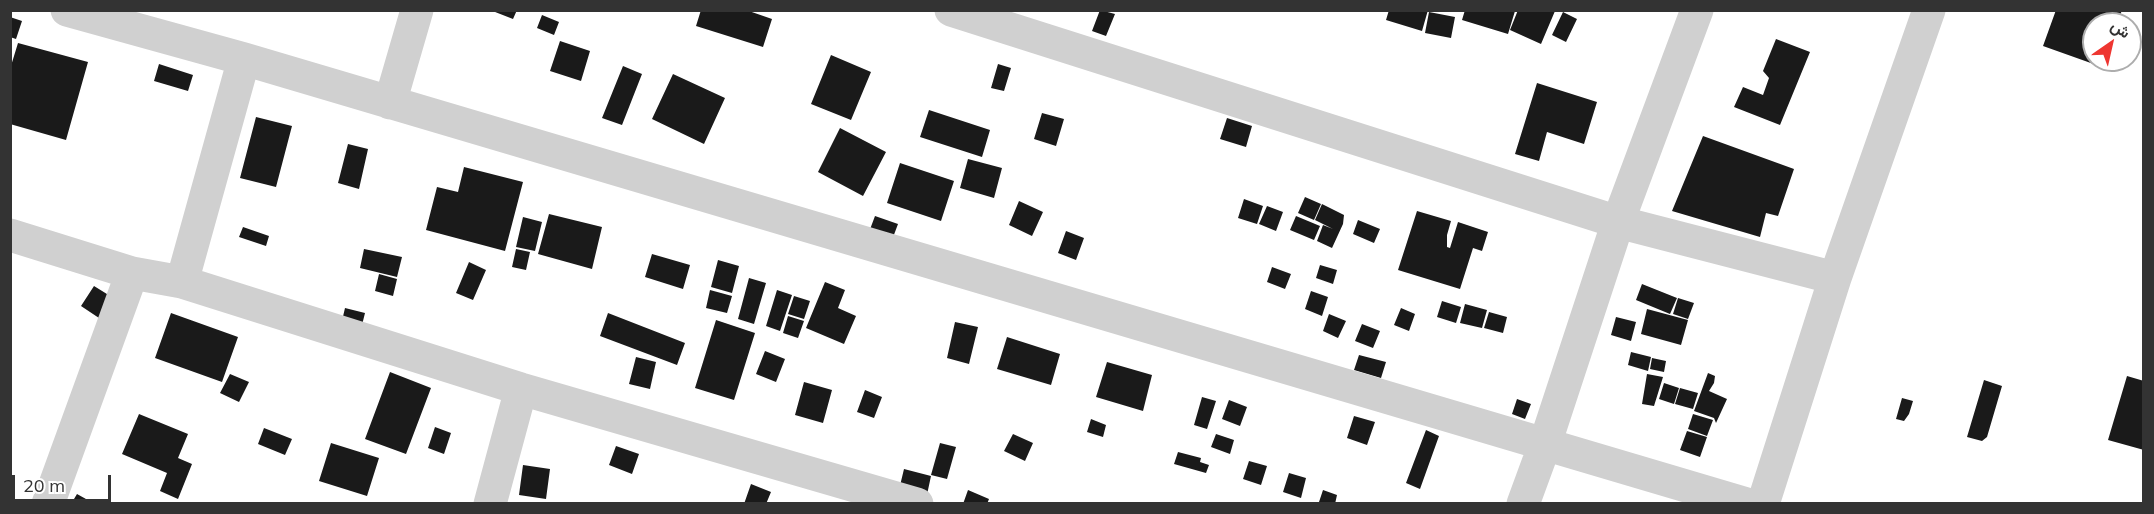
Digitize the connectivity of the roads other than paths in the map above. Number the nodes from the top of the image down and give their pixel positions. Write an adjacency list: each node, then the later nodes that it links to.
1 (68, 10): 6 (street)
2 (417, 10): 7 (street)
3 (951, 10): 8 (street)
4 (1697, 10): 8 (street)
5 (1929, 10): 11 (street)
6 (244, 59): 7 (street); 12 (street)
7 (390, 104): 14 (street)
8 (1618, 222): 11 (street); 14 (street)
9 (10, 235): 10 (street)
10 (132, 273): 12 (street); 15 (street)
11 (1835, 278): 20 (street)
12 (182, 282): 13 (street)
13 (521, 389): 16 (street); 17 (street)
14 (1545, 444): 18 (street); 19 (street)
15 (48, 504)
16 (490, 504)
17 (917, 504)
18 (1523, 504)
19 (1747, 504)
20 (1763, 504)

